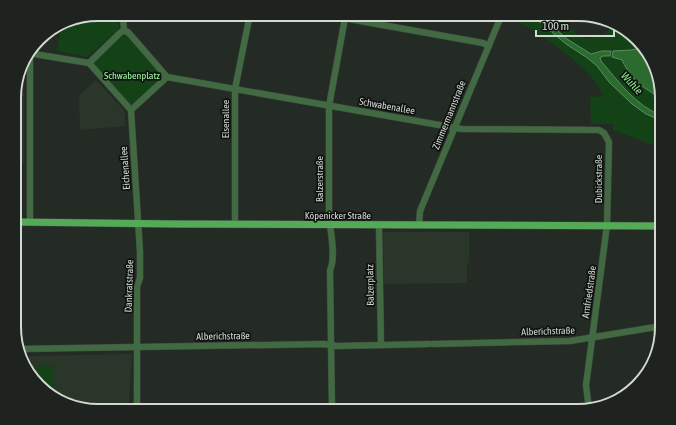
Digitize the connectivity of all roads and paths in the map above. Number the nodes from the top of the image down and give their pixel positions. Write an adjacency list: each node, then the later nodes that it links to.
1 (123, 21): 6 (street)
2 (249, 21): 12 (street, Elsenallee)
3 (344, 21): 13 (street, Balzerstraße)
4 (362, 21): 7 (street)
5 (499, 21): 7 (street, Zimmermannstraße)
6 (124, 31): 10 (street); 11 (street)
7 (489, 46): 15 (street, Zimmermannstraße)
8 (35, 53): 10 (street)
9 (30, 61): 18 (street)
10 (89, 63): 14 (street)
11 (167, 77): 12 (street, Schwabenallee); 14 (street)
12 (235, 89): 13 (street, Schwabenallee); 21 (street, Elsenallee)
13 (329, 106): 15 (street, Schwabenallee); 22 (street, Balzerstraße)
14 (131, 110): 20 (street, Eichenallee)
15 (455, 128): 16 (street, Schwabenallee); 24 (street, Zimmermannstraße)
16 (604, 133): 19 (street, Dubickstraße)
17 (21, 222): 18 (main road, Köpenicker Straße)
18 (30, 222): 20 (main road, Köpenicker Straße)
19 (608, 222): 24 (main road, Köpenicker Straße); 25 (main road, Köpenicker Straße); 27 (street, Arnfriedstraße)
20 (138, 224): 21 (main road, Köpenicker Straße); 30 (street, Dankratstraße)
21 (235, 224): 22 (main road, Köpenicker Straße)
22 (330, 225): 23 (main road, Köpenicker Straße); 28 (street, Balzerstraße)
23 (379, 225): 24 (main road, Köpenicker Straße); 29 (street, Balzerplatz)
24 (419, 225)
25 (655, 225)
26 (655, 327): 27 (street, Alberichstraße)
27 (593, 337): 29 (street, Alberichstraße); 32 (street, Arnfriedstraße)
28 (331, 345): 29 (street, Alberichstraße); 30 (street, Alberichstraße); 34 (street, Balzerstraße)
29 (381, 345)
30 (137, 348): 31 (street, Alberichstraße); 33 (street, Dankratstraße)
31 (24, 349)
32 (588, 403)
33 (137, 404)
34 (332, 404)

